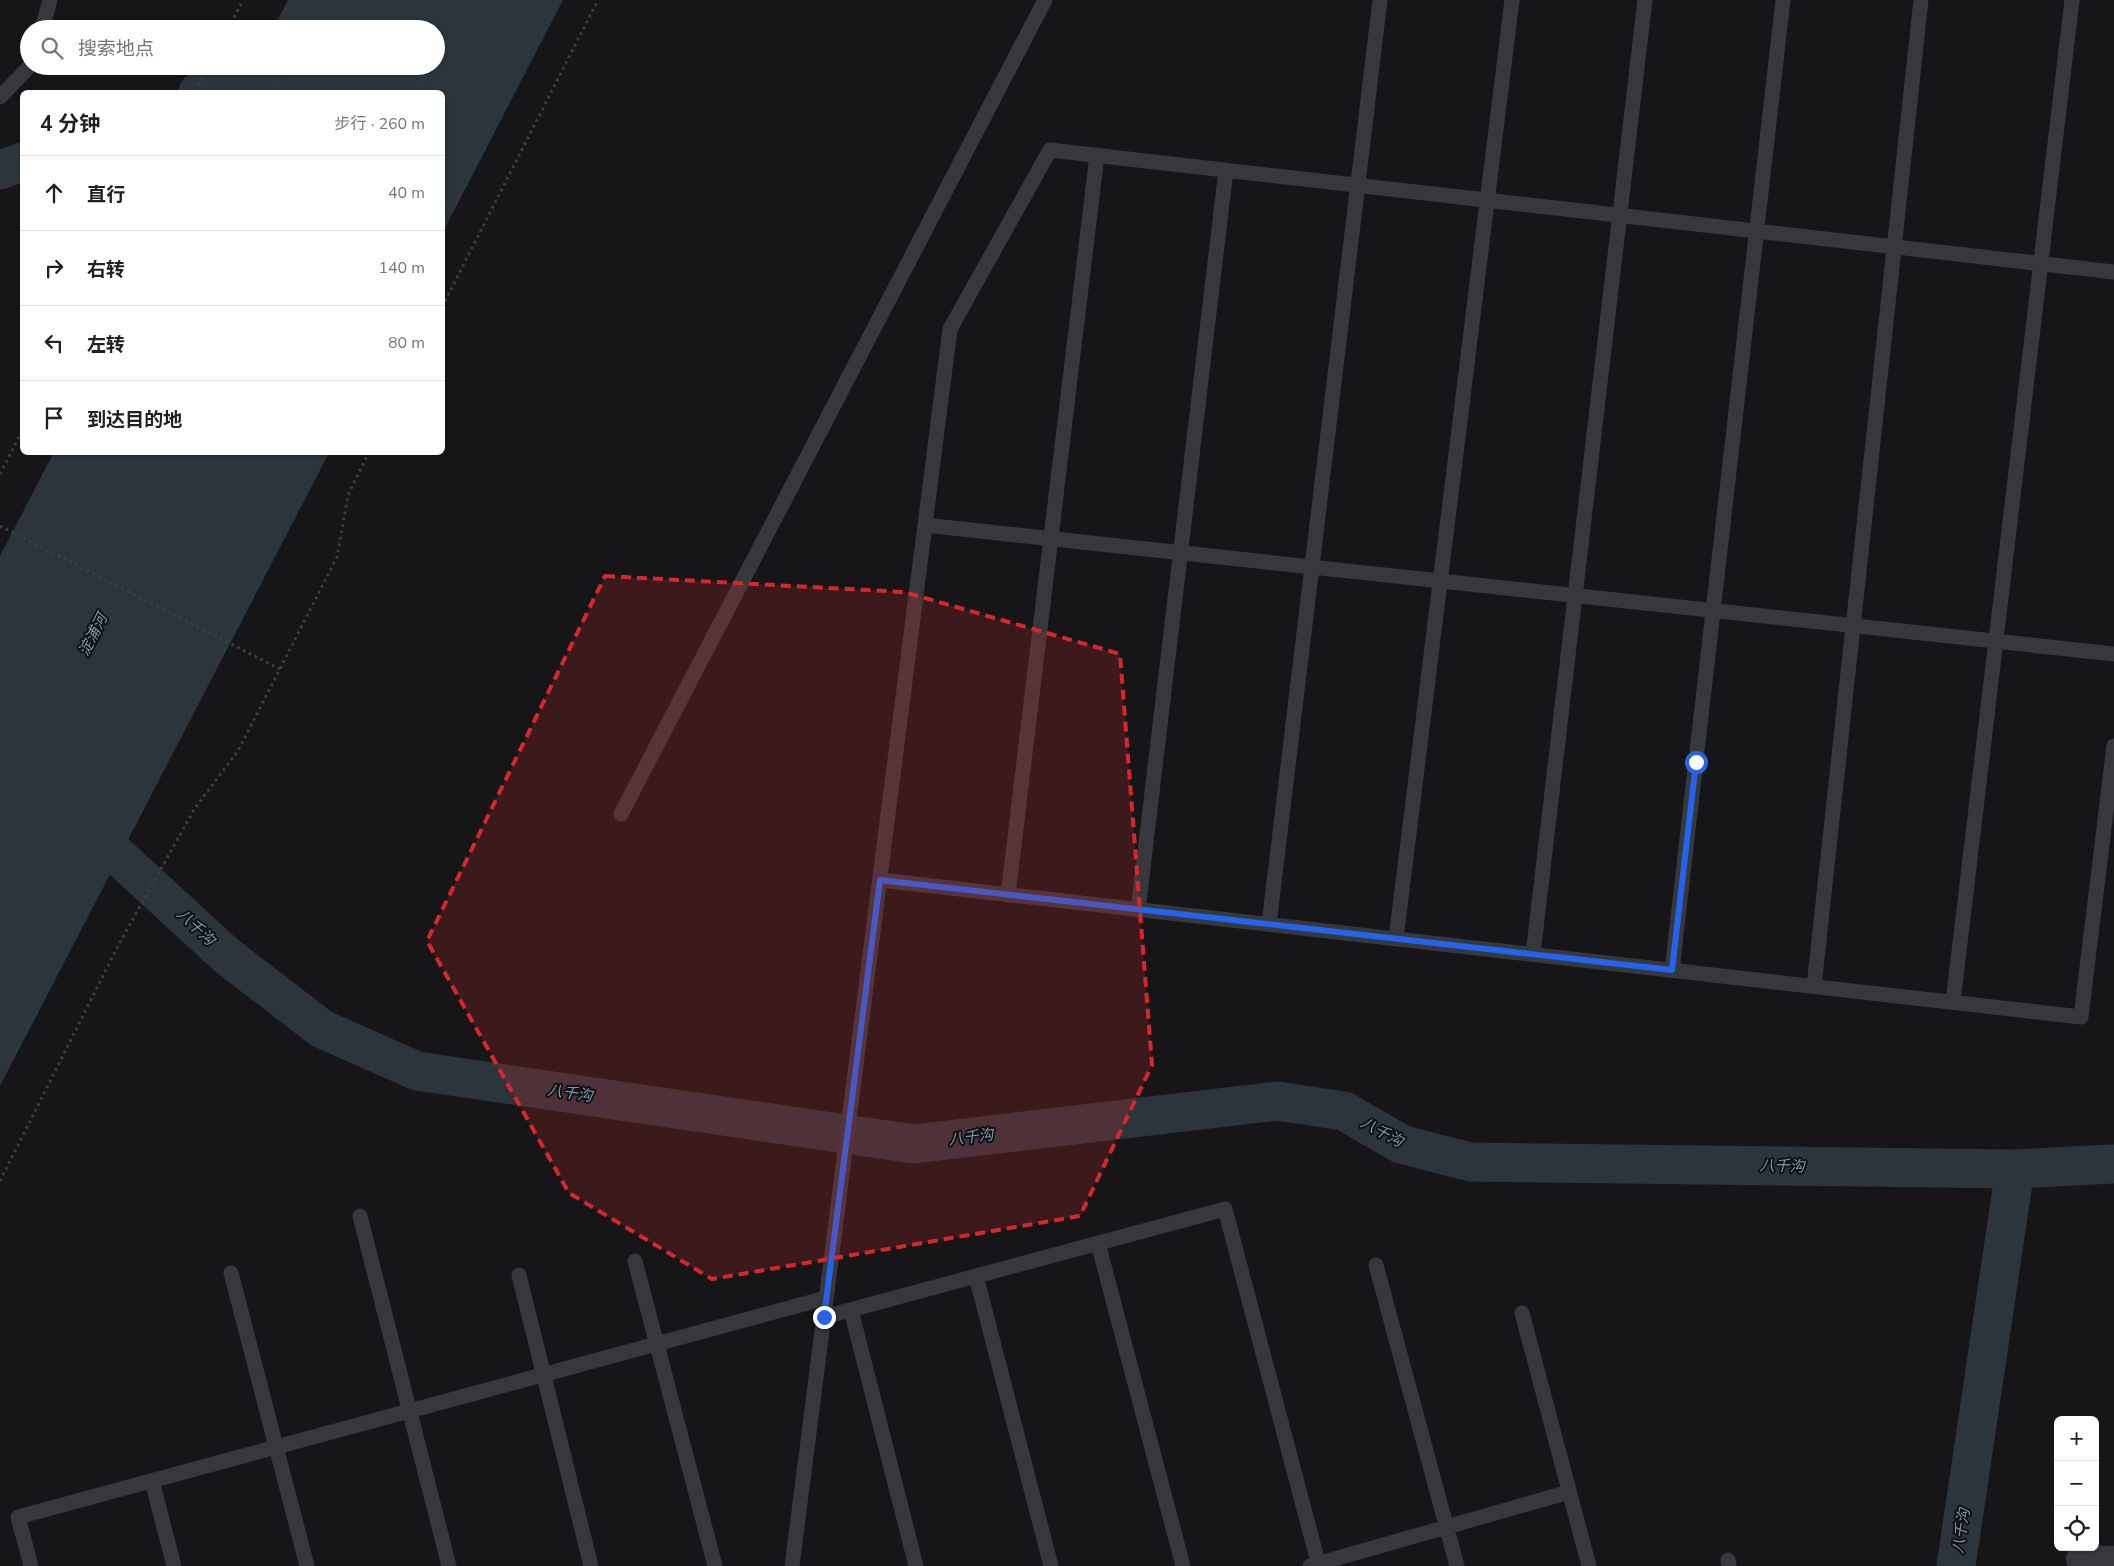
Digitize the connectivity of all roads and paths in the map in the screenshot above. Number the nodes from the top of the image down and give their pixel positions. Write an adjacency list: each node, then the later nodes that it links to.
1 (50, 0): 11 (lane)
2 (243, 0): 12 (path)
3 (598, 0): 26 (path)
4 (1045, 0): 43 (lane)
5 (1380, 0): 19 (lane)
6 (1512, 0): 20 (lane)
7 (1645, 0): 21 (lane)
8 (1783, 0): 22 (lane)
9 (1921, 0): 23 (lane)
10 (2072, 0): 24 (lane)
11 (44, 20)
12 (233, 20)
13 (21, 75): 16 (lane)
14 (204, 75): 15 (path)
15 (197, 90)
16 (0, 96)
17 (1097, 155): 18 (lane); 30 (lane); 32 (lane)
18 (1226, 170): 19 (lane); 33 (lane)
19 (1358, 185): 20 (lane); 34 (lane)
20 (1487, 200): 21 (lane); 35 (lane)
21 (1620, 215): 22 (lane); 36 (lane)
22 (1757, 231): 23 (lane); 37 (lane)
23 (1894, 247): 24 (lane); 38 (lane)
24 (2041, 264): 25 (lane); 39 (lane)
25 (2114, 272)
26 (445, 301)
27 (20, 434): 29 (path)
28 (368, 455): 41 (path)
29 (0, 474)
30 (925, 525): 32 (lane); 44 (lane)
31 (0, 526): 41 (path)
32 (1051, 539): 33 (lane); 45 (lane)
33 (1181, 553): 34 (lane); 46 (lane)
34 (1312, 567): 35 (lane); 47 (lane)
35 (1440, 581): 36 (lane); 48 (lane)
36 (1575, 596): 37 (lane); 49 (lane)
37 (1713, 610): 38 (lane); 50 (lane)
38 (1853, 626): 39 (lane); 51 (lane)
39 (1996, 642): 40 (lane); 52 (lane)
40 (2114, 654)
41 (280, 668): 53 (path)
42 (2114, 746): 52 (lane)
43 (620, 814)
44 (880, 880): 45 (lane); 61 (lane)
45 (1008, 895): 46 (lane)
46 (1138, 910): 47 (lane)
47 (1269, 924): 48 (lane)
48 (1396, 938): 49 (lane)
49 (1533, 954): 50 (lane)
50 (1672, 970): 51 (lane)
51 (1814, 986): 52 (lane)
52 (1953, 1002)
53 (0, 1181)
54 (360, 1216): 67 (lane)
55 (1098, 1243): 60 (lane); 74 (lane); 84 (lane)
56 (635, 1261): 65 (lane)
57 (1376, 1265): 71 (lane)
58 (231, 1273): 68 (lane)
59 (519, 1275): 66 (lane)
60 (976, 1276): 62 (lane); 83 (lane)
61 (826, 1298): 64 (lane); 65 (lane)
62 (851, 1310): 64 (lane); 82 (lane)
63 (1522, 1313): 70 (lane)
64 (824, 1317): 81 (lane)
65 (656, 1344): 66 (lane); 80 (lane)
66 (544, 1375): 67 (lane); 79 (lane)
67 (410, 1411): 68 (lane); 78 (lane)
68 (276, 1447): 69 (lane); 77 (lane)
69 (152, 1481): 75 (lane); 76 (lane)
70 (1569, 1492): 71 (lane); 86 (lane)
71 (1447, 1527): 74 (lane); 85 (lane)
72 (2114, 1560): 73 (street)
73 (2080, 1563)
74 (1315, 1565)
75 (31, 1566)
76 (174, 1566)
77 (306, 1566)
78 (449, 1566)
79 (591, 1566)
80 (715, 1566)
81 (792, 1566)
82 (916, 1566)
83 (1051, 1566)
84 (1183, 1566)
85 (1457, 1566)
86 (1589, 1566)

